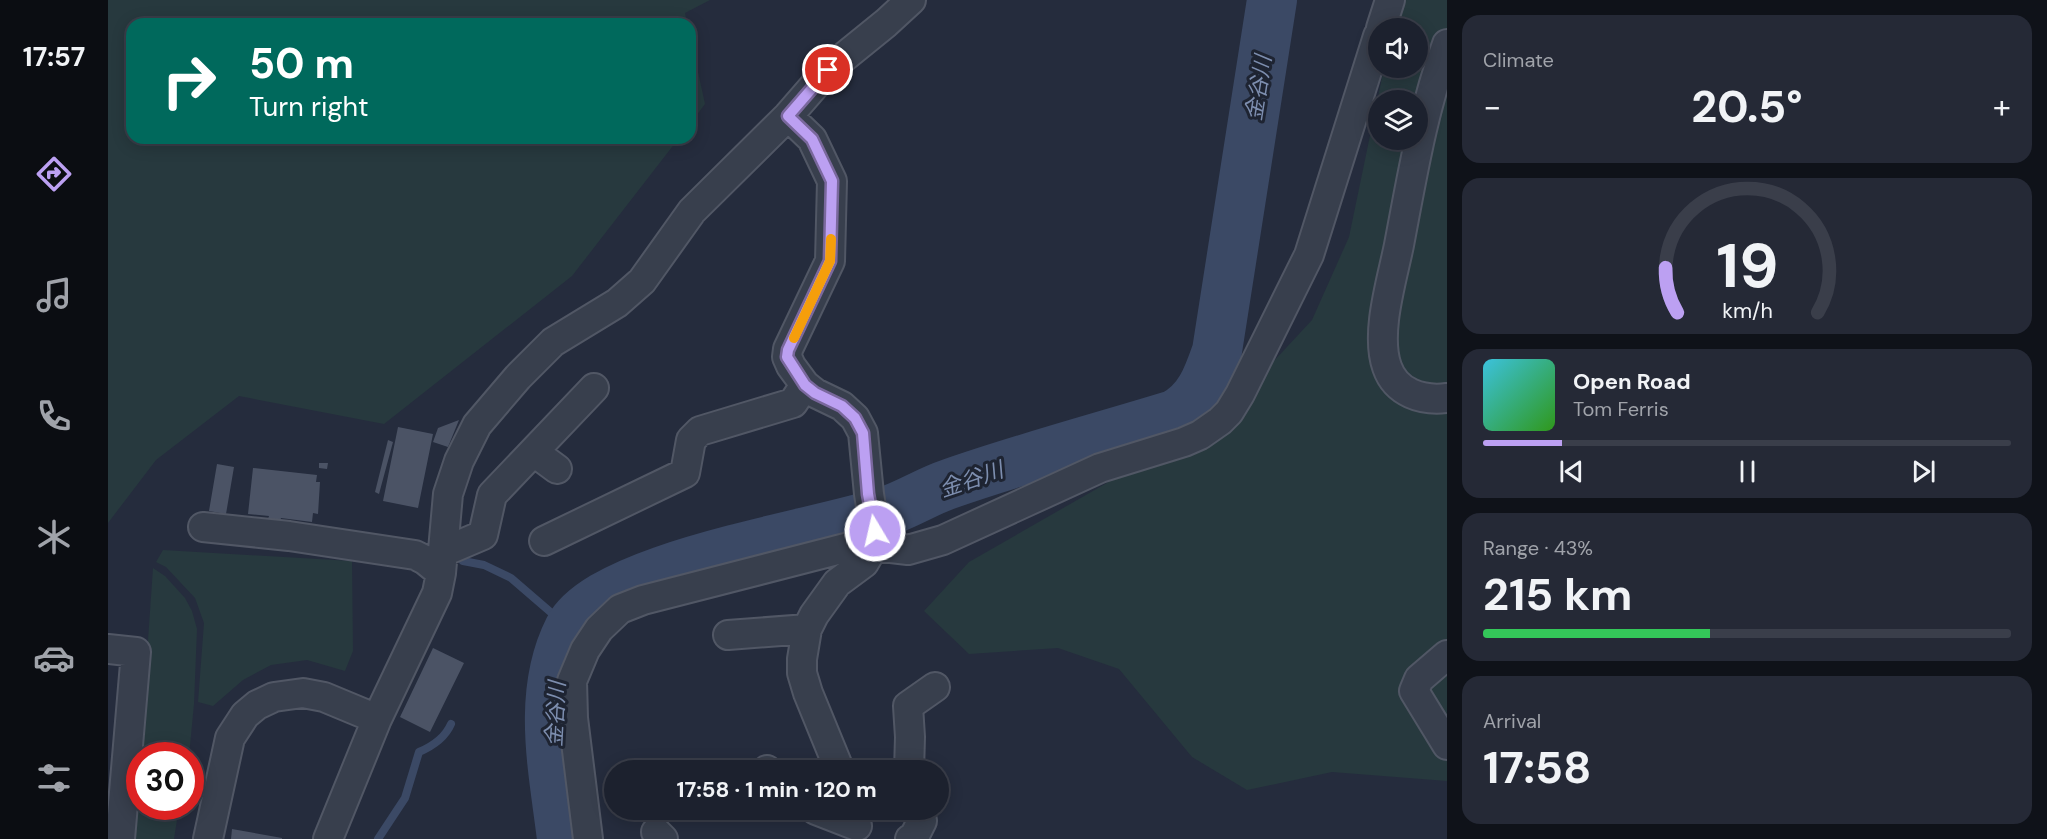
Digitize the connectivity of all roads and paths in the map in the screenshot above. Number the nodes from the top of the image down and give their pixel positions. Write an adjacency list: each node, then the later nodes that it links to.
1 (911, 0): 6 (street)
2 (1390, 0): 3 (street)
3 (1384, 18)
4 (1447, 44): 9 (street)
5 (1368, 68): 14 (street)
6 (788, 116): 7 (street); 16 (street)
7 (805, 385): 14 (street); 15 (street)
8 (594, 388): 10 (street)
9 (1447, 398)
10 (534, 452): 11 (street); 16 (street)
11 (557, 469)
12 (430, 520): 16 (street)
13 (203, 527): 16 (street)
14 (874, 538): 17 (street); 31 (street)
15 (544, 541)
16 (437, 562): 22 (street)
17 (807, 629): 18 (street); 24 (street)
18 (728, 635)
19 (108, 650): 26 (street)
20 (1447, 655): 23 (street)
21 (935, 687): 25 (street)
22 (377, 719): 29 (street); 30 (street)
23 (1447, 744)
24 (835, 760)
25 (909, 760)
26 (117, 771): 28 (street)
27 (922, 820): 32 (street)
28 (120, 839)
29 (208, 839)
30 (328, 839)
31 (588, 839)
32 (910, 839)

